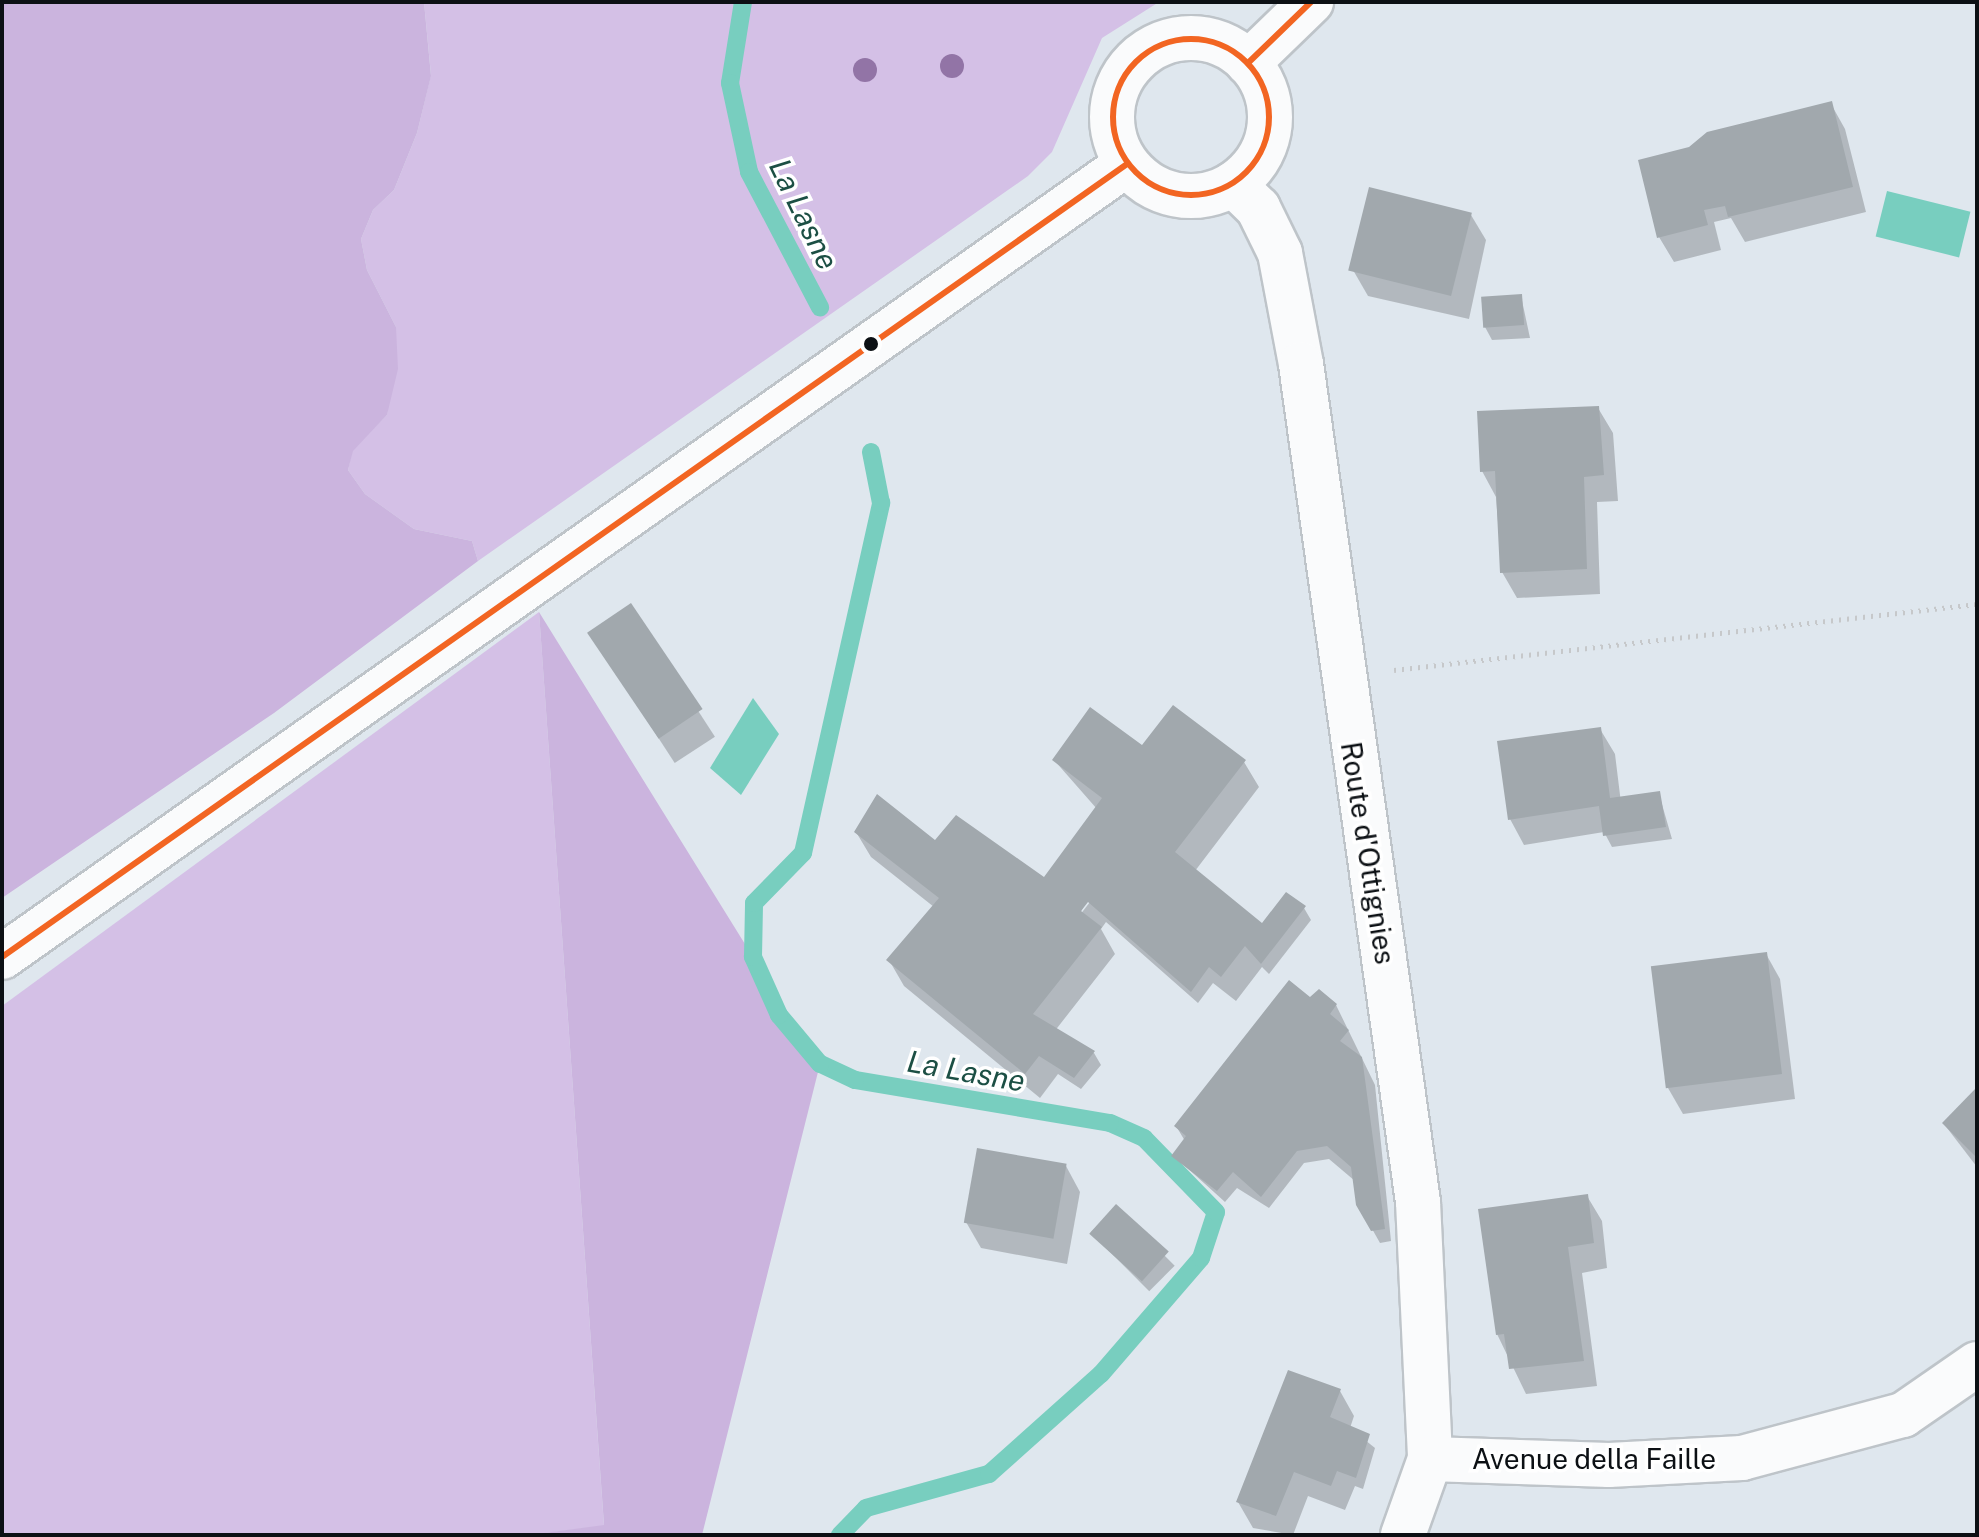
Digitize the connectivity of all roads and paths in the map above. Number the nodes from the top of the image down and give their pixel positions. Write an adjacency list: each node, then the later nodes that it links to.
1 (1311, 2): 2 (street)
2 (1248, 63): 3 (street); 4 (street)
3 (1127, 164): 4 (street); 7 (street)
4 (1233, 184): 6 (street, Route d'Ottignies)
5 (1977, 604): 6 (path)
6 (1341, 677): 9 (street, Route d'Ottignies)
7 (2, 957)
8 (1977, 1364): 9 (street, Avenue della Faille)
9 (1430, 1459): 10 (street, Route d'Ottignies)
10 (1403, 1535)

